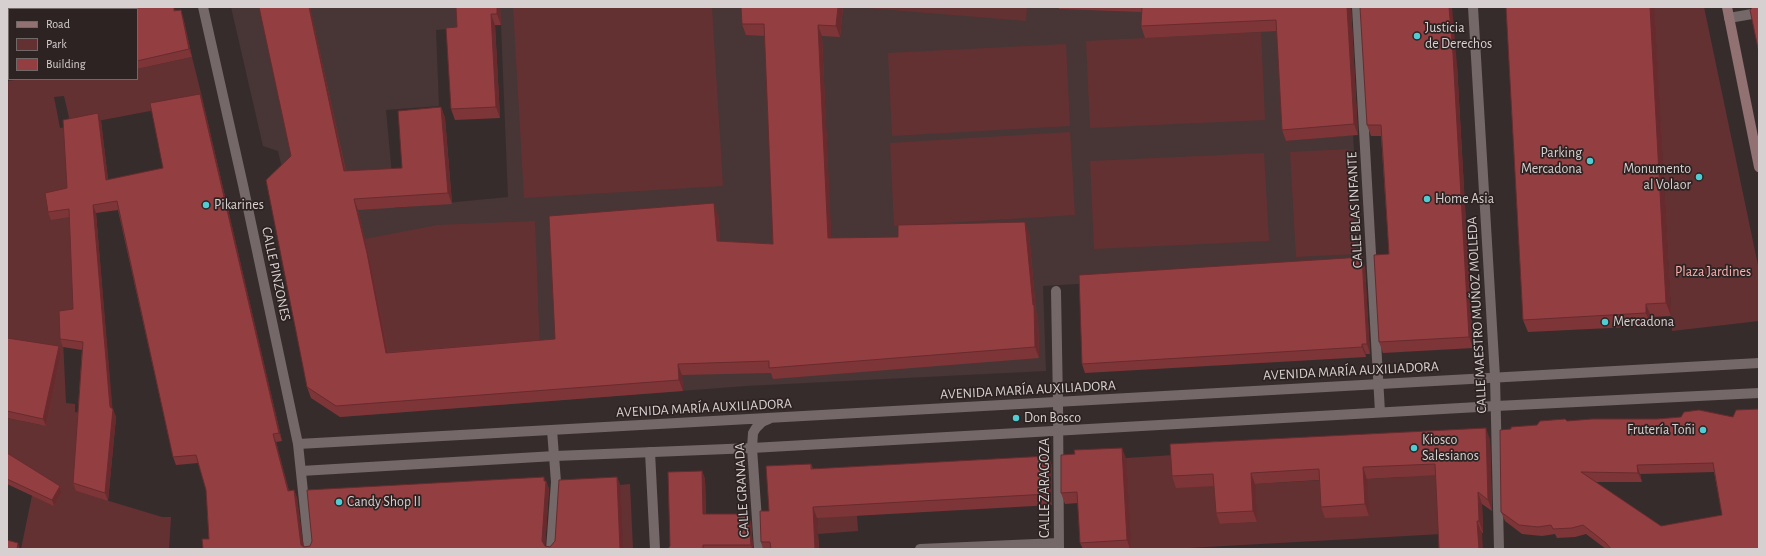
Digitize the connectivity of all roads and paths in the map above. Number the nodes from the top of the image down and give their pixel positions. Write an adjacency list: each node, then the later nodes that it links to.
1 (203, 7): 19 (street, CALLE PINZONES)
2 (1357, 7): 11 (street, CALLE BLAS INFANTE)
3 (1473, 7): 10 (street, CALLE MAESTRO MUÑOZ MOLLEDA)
4 (1727, 7): 6 (main road)
5 (1752, 14): 6 (street)
6 (1729, 18): 7 (main road)
7 (1758, 162)
8 (1056, 292): 13 (street, CALLE ZARAGOZA)
9 (1759, 363): 10 (street, AVENIDA MARÍA AUXILIADORA)
10 (1495, 377): 11 (street, AVENIDA MARÍA AUXILIADORA); 14 (street, CALLE MAESTRO MUÑOZ MOLLEDA)
11 (1379, 383): 13 (street, AVENIDA MARÍA AUXILIADORA); 15 (street, CALLE BLAS INFANTE)
12 (1759, 393): 14 (street)
13 (1058, 403): 16 (street, AVENIDA MARÍA AUXILIADORA); 18 (street, CALLE ZARAGOZA)
14 (1496, 406): 15 (street); 30 (street, CALLE MAESTRO MUÑOZ MOLLEDA)
15 (1380, 412): 18 (street)
16 (775, 418): 17 (street, AVENIDA MARÍA AUXILIADORA); 20 (street, CALLE GRANADA)
17 (552, 430): 19 (street, AVENIDA MARÍA AUXILIADORA); 22 (street)
18 (1058, 430): 20 (street); 24 (street, CALLE ZARAGOZA)
19 (298, 444): 23 (street, CALLE PINZONES)
20 (752, 448): 21 (street); 28 (street, CALLE GRANADA)
21 (650, 452): 22 (street); 27 (street)
22 (555, 456): 23 (street); 26 (street)
23 (301, 471): 25 (street, CALLE PINZONES)
24 (1059, 546): 29 (street)
25 (309, 549)
26 (552, 549)
27 (655, 549)
28 (759, 549)
29 (920, 549)
30 (1499, 549)

